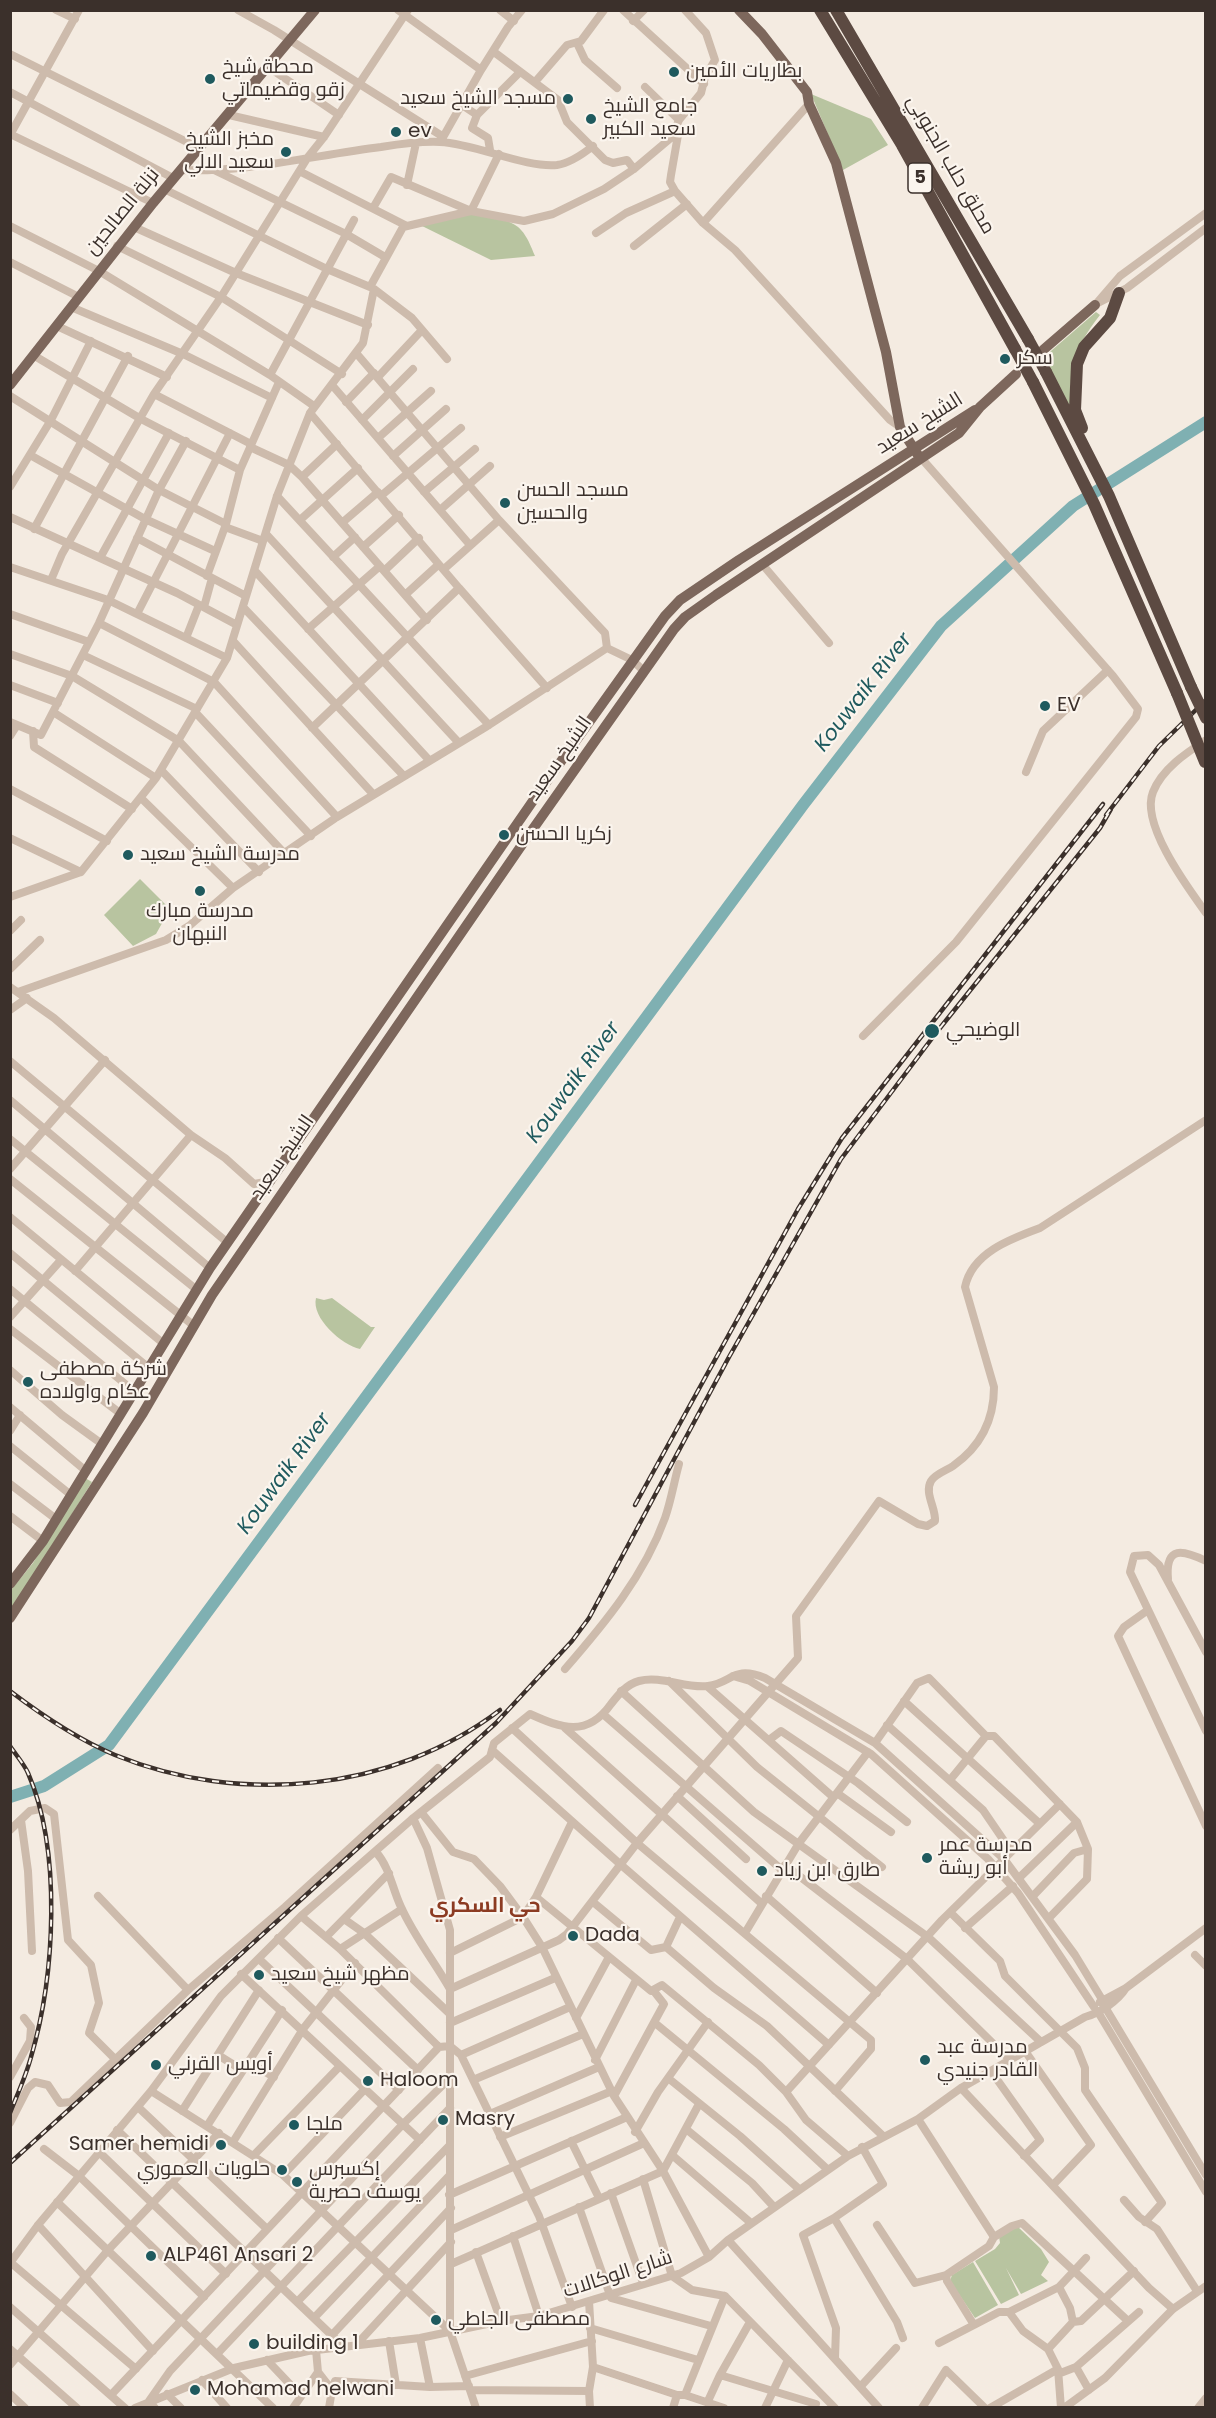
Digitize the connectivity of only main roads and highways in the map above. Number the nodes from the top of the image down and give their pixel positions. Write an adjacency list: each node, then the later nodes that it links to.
1 (315, 10): 9 (main road, نزلة الصالحين)
2 (739, 10): 11 (main road)
3 (820, 10): 15 (highway, محلق حلب الجنوبي / 5, bridge)
4 (836, 10): 13 (highway, محلق حلب الجنوبي / 5, bridge)
5 (1119, 293): 13 (highway)
6 (1095, 305): 7 (main road)
7 (1043, 350)
8 (1016, 374): 10 (main road)
9 (10, 385)
10 (980, 407): 11 (main road, الشيخ سعيد); 12 (main road, الشيخ سعيد)
11 (914, 449): 12 (main road); 16 (main road, الشيخ سعيد)
12 (922, 459): 17 (main road, الشيخ سعيد)
13 (1096, 469): 14 (highway, 5, bridge)
14 (1206, 718)
15 (1205, 762)
16 (273, 1178): 17 (main road); 18 (main road, الشيخ سعيد)
17 (288, 1182): 19 (main road, الشيخ سعيد)
18 (10, 1584)
19 (10, 1618)

